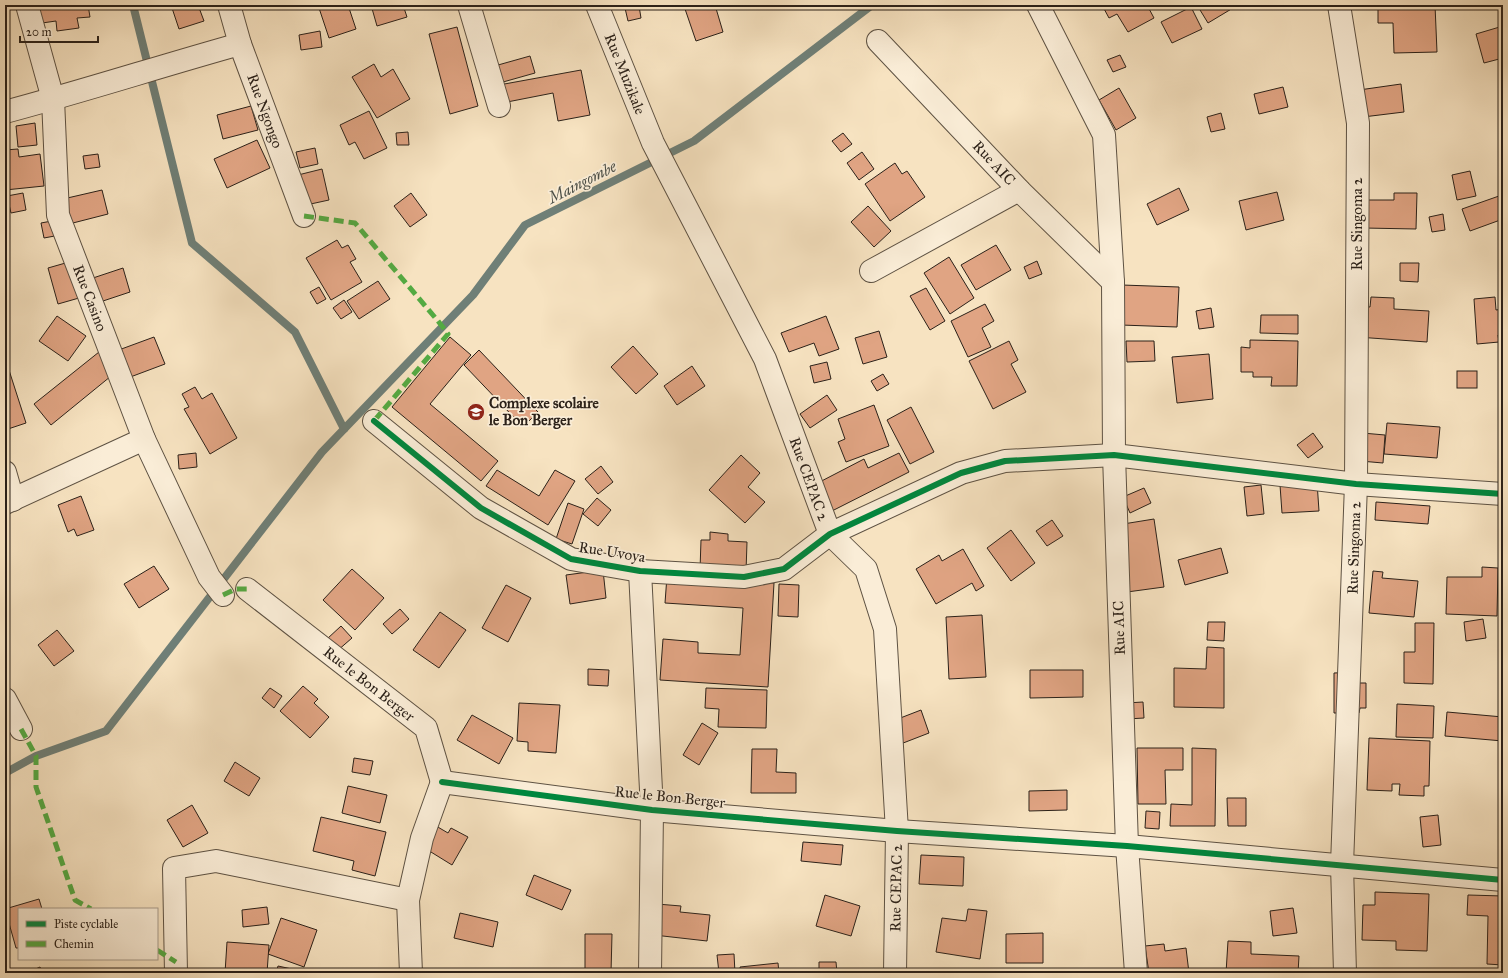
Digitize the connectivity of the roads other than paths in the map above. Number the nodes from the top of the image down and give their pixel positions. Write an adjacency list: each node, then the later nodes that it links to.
1 (27, 5): 9 (street, Rue Casino)
2 (229, 5): 8 (street, Rue Ngongo)
3 (469, 5): 10 (street)
4 (597, 5): 12 (street, Rue Muzikale)
5 (1038, 5): 16 (street, Rue AIC)
6 (1339, 5): 21 (street, Rue Singoma 2)
7 (878, 41): 13 (street, Rue AIC)
8 (240, 44): 9 (street); 14 (street, Rue Ngongo)
9 (53, 99): 11 (street); 18 (street, Rue Casino)
10 (499, 106)
11 (5, 112)
12 (663, 164): 24 (street, Rue CEPAC 2)
13 (1019, 190): 15 (street); 16 (street, Rue AIC)
14 (304, 216)
15 (871, 271)
16 (1113, 282): 19 (street, Rue AIC)
17 (374, 421): 25 (street, Rue Uvoya)
18 (144, 439): 23 (street); 27 (street, Rue Casino)
19 (1114, 455): 21 (street, Rue Uvoya); 24 (street, Rue Uvoya); 33 (street, Rue AIC)
20 (5, 472): 23 (street)
21 (1356, 484): 22 (street, Rue Uvoya); 34 (street, Rue Singoma 2)
22 (1503, 494)
23 (9, 501)
24 (830, 534): 25 (street, Rue Uvoya); 32 (street, Rue CEPAC 2)
25 (640, 571): 31 (street)
26 (247, 589): 30 (street, Rue le Bon Berger)
27 (223, 595)
28 (5, 699): 29 (street)
29 (21, 729)
30 (442, 782): 31 (street, Rue le Bon Berger); 36 (street)
31 (652, 810): 32 (street, Rue le Bon Berger); 39 (street)
32 (897, 832): 33 (street, Rue le Bon Berger); 40 (street, Rue CEPAC 2)
33 (1127, 846): 34 (street, Rue le Bon Berger); 41 (street, Rue AIC)
34 (1342, 865): 35 (street, Rue le Bon Berger); 42 (street, Rue Singoma 2)
35 (1503, 880)
36 (408, 900): 37 (street); 38 (street)
37 (176, 973)
38 (411, 973)
39 (650, 973)
40 (895, 973)
41 (1136, 973)
42 (1345, 973)

